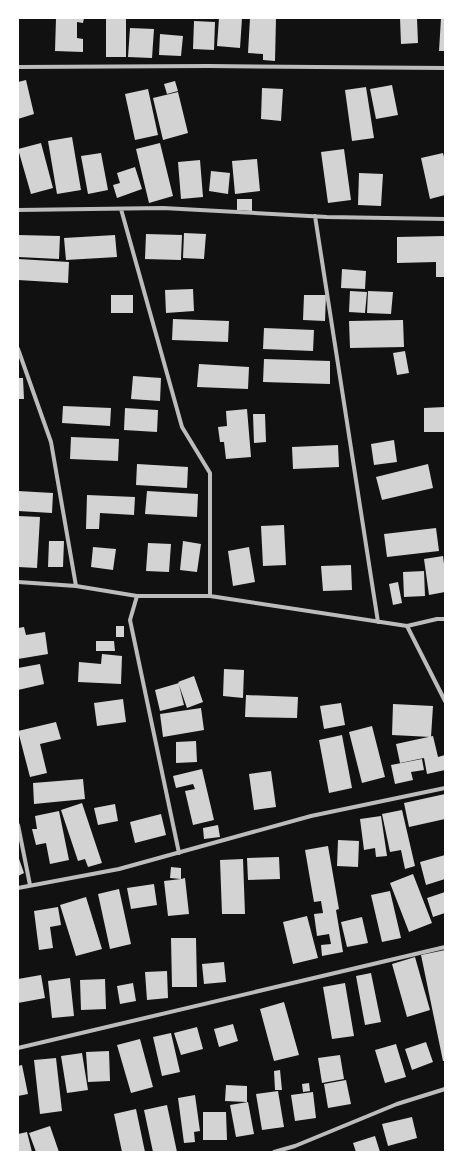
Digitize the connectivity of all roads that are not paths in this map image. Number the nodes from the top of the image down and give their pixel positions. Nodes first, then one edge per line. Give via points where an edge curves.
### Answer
1 (18, 67) edge
2 (445, 68) edge
3 (121, 209) junction
4 (18, 210) edge
5 (315, 216) junction
6 (445, 219) edge
7 (18, 349) edge
8 (18, 582) edge
9 (76, 586) junction
10 (137, 596) junction
11 (210, 596) junction
12 (445, 619) edge
13 (378, 622) junction
14 (408, 626) junction
15 (445, 701) edge
16 (445, 788) edge
17 (18, 825) edge
18 (178, 853) junction
19 (30, 885) junction
20 (18, 888) edge
21 (445, 947) edge
22 (18, 1048) edge
23 (445, 1089) edge
24 (274, 1152) edge

1 - 2 street
3 - 4 street
3 - 5 street via 163,208
3 - 11 street via 182,427 210,473
5 - 6 street
5 - 13 street
7 - 9 street via 50,442
8 - 9 street
9 - 10 street
10 - 11 street
10 - 18 street via 130,620
11 - 13 street
12 - 14 street
13 - 14 street
14 - 15 street
16 - 18 street via 311,816
17 - 19 street
18 - 19 street via 119,869
19 - 20 street
21 - 22 street
23 - 24 street via 397,1104 295,1146

